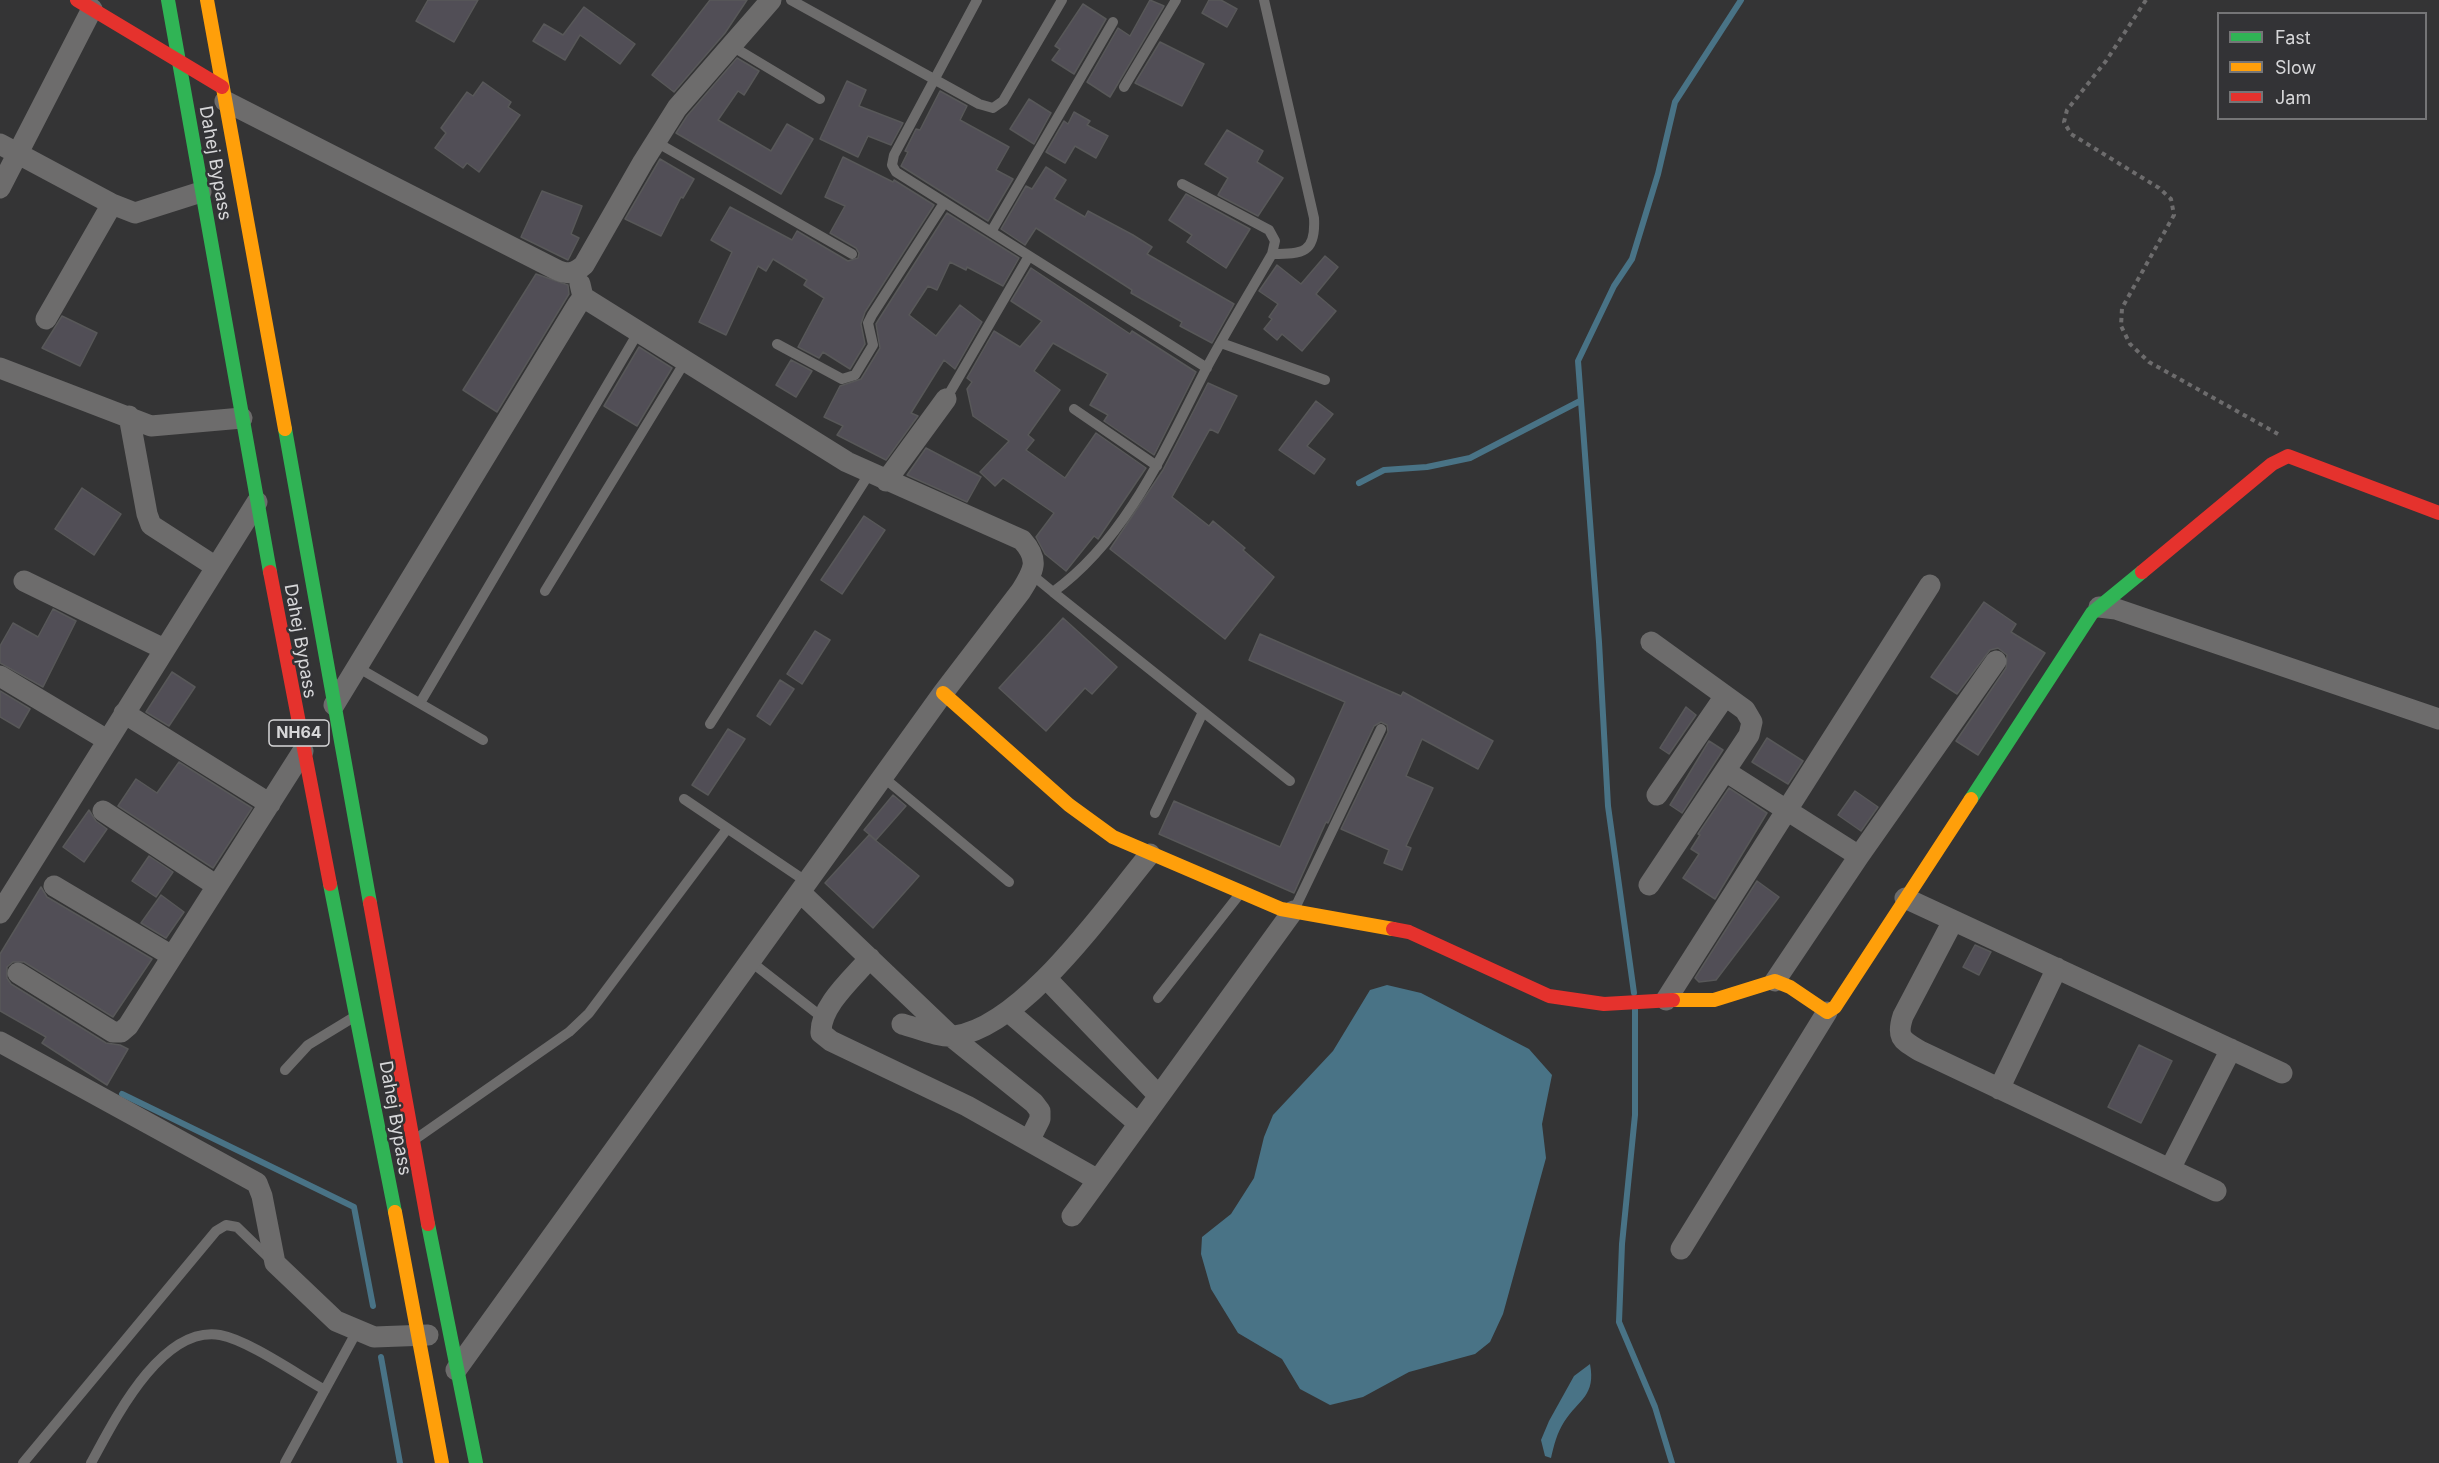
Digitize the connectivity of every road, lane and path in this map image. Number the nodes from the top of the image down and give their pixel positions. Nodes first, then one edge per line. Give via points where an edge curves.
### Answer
1 (168, 0) edge
2 (207, 0) edge
3 (771, 0) edge
4 (791, 0) edge
5 (977, 0) edge
6 (1062, 0) edge
7 (1176, 0) edge
8 (1264, 0) edge
9 (2146, 0) edge
10 (84, 5) edge
11 (1113, 22) dead end
12 (730, 45) junction
13 (178, 61) junction
14 (934, 80) junction
15 (1124, 87) dead end
16 (223, 94) junction
17 (820, 99) dead end
18 (656, 142) junction
19 (8, 149) edge
20 (1182, 184) dead end
21 (0, 188) edge
22 (201, 192) junction
23 (944, 203) junction
24 (112, 204) junction
25 (992, 232) junction
26 (852, 254) dead end
27 (1272, 254) junction
28 (1029, 256) junction
29 (576, 272) junction
30 (583, 297) junction
31 (46, 318) dead end
32 (639, 331) junction
33 (1221, 343) junction
34 (777, 344) dead end
35 (686, 360) junction
36 (0, 368) edge
37 (1207, 368) junction
38 (1325, 380) dead end
39 (946, 399) joint
40 (1074, 409) dead end
41 (129, 416) junction
42 (242, 418) junction
43 (2293, 457) junction
44 (1157, 466) junction
45 (878, 478) junction
46 (257, 502) junction
47 (2439, 513) edge
48 (216, 567) junction
49 (1031, 574) junction
50 (24, 581) dead end
51 (1930, 585) dead end
52 (545, 591) dead end
53 (1053, 592) junction
54 (2099, 607) junction
55 (1651, 642) dead end
56 (164, 649) junction
57 (1996, 661) dead end
58 (357, 666) junction
59 (0, 676) edge
60 (943, 693) junction
61 (1725, 696) junction
62 (420, 703) junction
63 (334, 705) junction
64 (124, 712) junction
65 (1203, 712) junction
66 (2439, 719) edge
67 (710, 724) dead end
68 (1380, 729) dead end
69 (107, 740) junction
70 (483, 740) dead end
71 (303, 752) junction
72 (1725, 771) junction
73 (883, 777) junction
74 (1290, 781) dead end
75 (1657, 795) dead end
76 (684, 799) dead end
77 (270, 804) junction
78 (1788, 809) junction
79 (103, 811) dead end
80 (1155, 813) dead end
81 (727, 829) junction
82 (1150, 854) junction
83 (1859, 856) junction
84 (1009, 882) dead end
85 (1649, 885) dead end
86 (54, 886) dead end
87 (217, 886) junction
88 (804, 887) junction
89 (1242, 893) junction
90 (1905, 898) junction
91 (1, 908) edge
92 (1293, 911) junction
93 (1953, 921) junction
94 (172, 956) junction
95 (870, 958) junction
96 (750, 962) junction
97 (2057, 968) junction
98 (18, 973) dead end
99 (1046, 978) junction
100 (1775, 981) junction
101 (1158, 998) dead end
102 (1662, 1000) junction
103 (1009, 1012) junction
104 (1827, 1012) junction
105 (357, 1016) junction
106 (824, 1018) junction
107 (902, 1024) dead end
108 (952, 1037) junction
109 (0, 1042) edge
110 (2231, 1049) junction
111 (285, 1070) dead end
112 (2282, 1072) dead end
113 (1999, 1089) junction
114 (1160, 1096) junction
115 (1139, 1124) junction
116 (413, 1140) junction
117 (1029, 1141) junction
118 (2170, 1169) junction
119 (1098, 1180) junction
120 (2216, 1191) dead end
121 (1072, 1216) dead end
122 (1681, 1249) dead end
123 (275, 1263) junction
124 (357, 1331) junction
125 (448, 1332) junction
126 (417, 1336) junction
127 (456, 1370) junction
128 (325, 1390) junction
129 (22, 1463) edge
130 (91, 1463) edge
131 (285, 1463) edge
132 (442, 1463) edge
133 (476, 1463) edge

1 - 13 main road, Dahej Bypass / NH64
2 - 16 main road, Dahej Bypass / NH64
3 - 12 street
4 - 14 lane
5 - 14 lane
6 - 14 lane via 1003,101 993,108
7 - 15 lane
8 - 27 lane via 1315,236 1308,249 1297,254
9 - 43 path via 2106,61 2067,110 2064,122 2071,134 2171,199 2174,215 2122,308 2121,326 2130,344 2149,362 2283,437 2292,448
10 - 13 main road
10 - 19 street
11 - 25 lane
12 - 17 lane
12 - 18 street via 677,108
13 - 16 main road
13 - 22 main road, Dahej Bypass / NH64
14 - 23 lane via 892,165 896,172
16 - 29 street via 555,269 565,274
16 - 63 main road, Dahej Bypass / NH64
18 - 26 lane
18 - 29 street via 584,265
19 - 21 street
19 - 24 street
20 - 27 lane via 1269,230 1275,241
22 - 24 street via 135,213
22 - 42 main road, Dahej Bypass / NH64
23 - 25 lane
23 - 34 lane via 872,315 868,323 873,345 855,375 842,379
24 - 31 street
25 - 28 lane
27 - 33 lane
28 - 37 lane
28 - 39 lane
29 - 30 street
30 - 32 street
30 - 58 street
32 - 35 street
32 - 62 lane
33 - 37 lane
33 - 38 lane
35 - 45 street via 831,453
35 - 52 lane
36 - 41 street
37 - 44 lane
39 - 45 street
40 - 44 lane
41 - 42 street via 151,426
41 - 48 street via 151,525
42 - 46 main road, Dahej Bypass / NH64
43 - 47 main road
43 - 54 main road via 2271,464
44 - 53 lane via 1109,535
45 - 49 street via 1022,540 1031,550
45 - 67 lane
46 - 48 street
46 - 71 main road, Dahej Bypass / NH64
48 - 56 street
49 - 53 lane
49 - 60 street
50 - 56 street
51 - 78 street
53 - 65 lane
54 - 66 street via 2116,609
54 - 90 main road via 2081,626
55 - 61 street
56 - 64 street
57 - 83 street
58 - 62 lane
58 - 63 street
59 - 69 street
60 - 73 street
60 - 82 main road via 1069,805 1113,837
61 - 72 street via 1745,710 1752,722 1749,735
61 - 75 street
62 - 70 lane
63 - 116 main road, Dahej Bypass / NH64
64 - 69 street
64 - 77 street
65 - 74 lane
65 - 80 lane
68 - 92 lane
69 - 91 street
71 - 77 street
71 - 105 main road, Dahej Bypass / NH64
72 - 78 street
72 - 85 street
73 - 84 lane
73 - 88 street
76 - 81 lane
77 - 87 street
78 - 83 street
78 - 102 street
79 - 87 street
81 - 88 lane
81 - 116 lane via 590,1013 569,1032
82 - 89 main road
82 - 99 street
83 - 100 street
86 - 94 street
87 - 94 street
88 - 95 street
88 - 96 street
89 - 92 main road
89 - 101 lane
90 - 93 street
90 - 104 main road via 1835,1007
92 - 102 main road via 1409,932 1549,996 1604,1004
92 - 114 street
93 - 97 street
93 - 113 street via 1898,1030 1914,1047
94 - 98 street via 121,1032 112,1032
95 - 106 street
95 - 108 street
96 - 106 lane
96 - 127 street
97 - 110 street
97 - 113 street
99 - 103 street
99 - 114 street
100 - 102 main road via 1714,1000
100 - 104 main road
103 - 108 street via 975,1032
103 - 115 street
104 - 122 street
105 - 111 lane via 308,1045
105 - 126 main road, Dahej Bypass / NH64
106 - 117 street via 822,1033 831,1041 967,1106
107 - 108 street
108 - 117 street via 1040,1111
109 - 123 street via 256,1183
110 - 112 street
110 - 118 street
113 - 118 street
114 - 115 street
115 - 119 street
116 - 125 main road, Dahej Bypass / NH64
117 - 119 street
118 - 120 street
119 - 121 street
123 - 124 street via 336,1321
123 - 129 lane via 237,1227 226,1225 216,1231
124 - 126 street via 374,1337
124 - 128 lane
125 - 126 street
125 - 127 main road, Dahej Bypass / NH64
126 - 132 main road, Dahej Bypass / NH64
127 - 133 main road, Dahej Bypass / NH64
128 - 130 lane via 240,1342 219,1335 195,1337 171,1348 125,1402
128 - 131 lane

